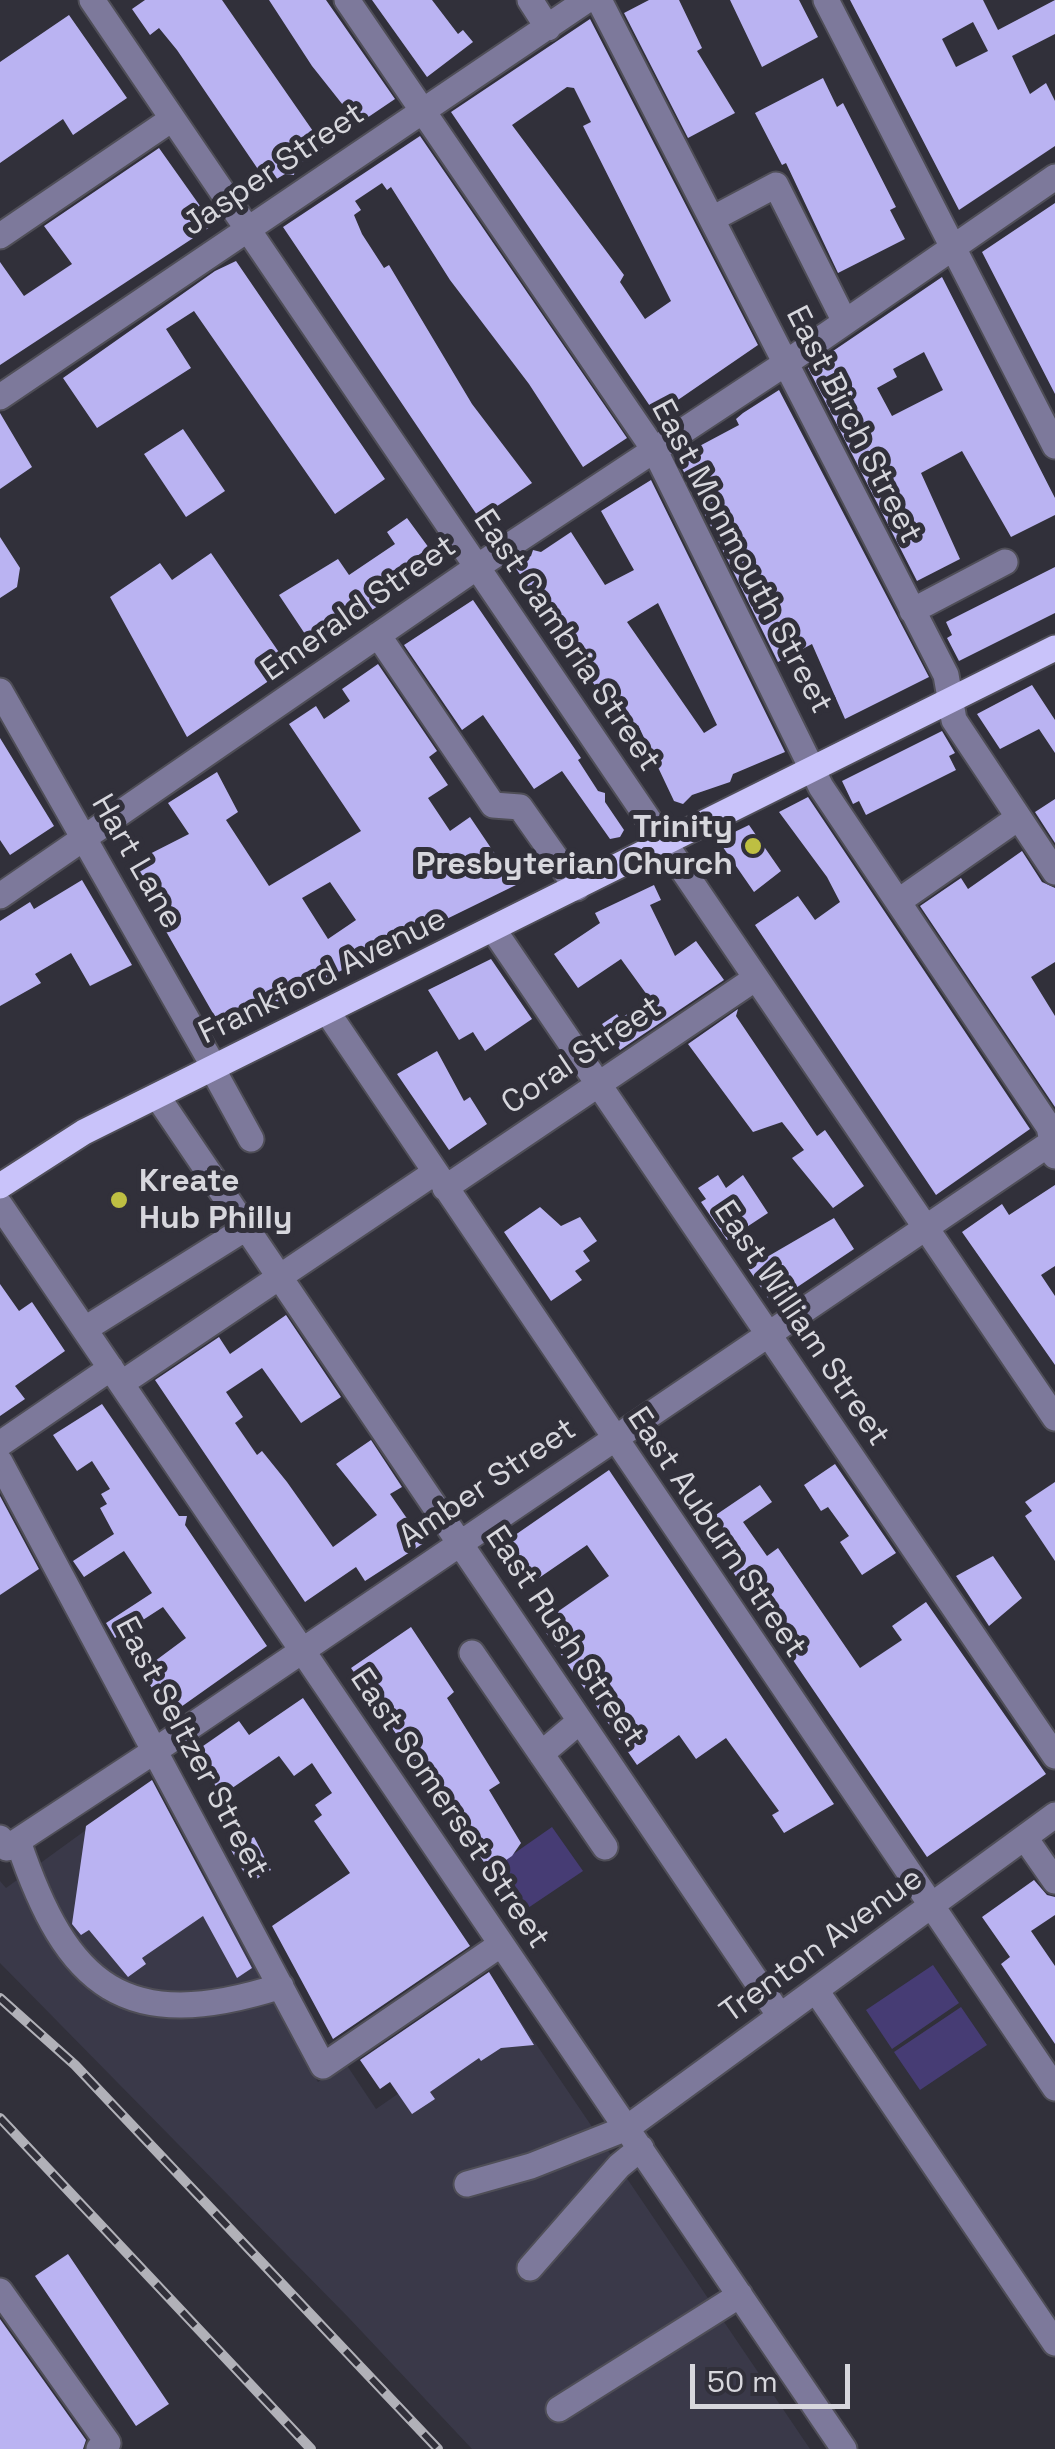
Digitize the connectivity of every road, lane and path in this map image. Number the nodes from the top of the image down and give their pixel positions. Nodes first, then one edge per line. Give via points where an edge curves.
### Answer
1 (92, 0) edge
2 (347, 0) edge
3 (530, 0) edge
4 (587, 0) edge
5 (599, 0) edge
6 (826, 0) edge
7 (548, 28) junction
8 (424, 110) junction
9 (172, 118) junction
10 (1055, 177) edge
11 (712, 219) junction
12 (246, 227) junction
13 (0, 236) edge
14 (955, 244) junction
15 (845, 322) junction
16 (786, 363) junction
17 (0, 397) edge
18 (1055, 446) edge
19 (654, 450) junction
20 (1005, 562) dead end
21 (476, 566) junction
22 (912, 611) junction
23 (378, 636) junction
24 (1055, 648) edge
25 (0, 691) edge
26 (950, 701) junction
27 (814, 771) junction
28 (1018, 818) junction
29 (86, 838) junction
30 (666, 845) junction
31 (1055, 872) edge
32 (577, 888) junction
33 (0, 896) edge
34 (899, 901) junction
35 (493, 929) junction
36 (756, 978) junction
37 (328, 1013) junction
38 (213, 1068) junction
39 (599, 1083) junction
40 (157, 1096) junction
41 (250, 1140) dead end
42 (1054, 1146) edge
43 (439, 1180) junction
44 (0, 1186) edge
45 (0, 1206) edge
46 (925, 1227) junction
47 (246, 1228) junction
48 (279, 1276) junction
49 (85, 1328) junction
50 (768, 1334) junction
51 (116, 1376) junction
52 (1055, 1418) edge
53 (613, 1438) junction
54 (0, 1444) edge
55 (0, 1462) edge
56 (462, 1543) junction
57 (302, 1650) junction
58 (472, 1653) dead end
59 (580, 1721) junction
60 (156, 1750) junction
61 (541, 1754) junction
62 (1055, 1756) edge
63 (1055, 1815) edge
64 (1025, 1838) junction
65 (8, 1843) edge
66 (605, 1848) dead end
67 (1055, 1882) edge
68 (930, 1908) junction
69 (500, 1945) junction
70 (281, 1986) junction
71 (816, 1992) junction
72 (780, 2016) junction
73 (1055, 2088) edge
74 (634, 2138) junction
75 (467, 2184) dead end
76 (530, 2268) dead end
77 (0, 2290) edge
78 (740, 2295) junction
79 (1055, 2343) edge
80 (559, 2409) dead end
81 (99, 2449) edge
82 (844, 2449) edge

1 - 9 street, East Cambria Street
2 - 8 street, East Monmouth Street
3 - 7 street
4 - 7 street, Jasper Street
5 - 11 street, East Birch Street
6 - 14 street
7 - 8 street, Jasper Street
8 - 12 street, Jasper Street
8 - 19 street, East Monmouth Street
9 - 12 street, East Cambria Street
9 - 13 street
10 - 14 street, Emerald Street
11 - 15 street via 776,184
11 - 16 street, East Birch Street
12 - 17 street, Jasper Street
12 - 21 street, East Cambria Street
14 - 15 street, Emerald Street
14 - 18 street
15 - 16 street, Emerald Street
16 - 19 street, Emerald Street
16 - 22 street, East Birch Street
19 - 21 street, Emerald Street
19 - 27 street, East Monmouth Street
20 - 22 street
21 - 23 street, Emerald Street
21 - 30 street, East Cambria Street
22 - 26 street, East Birch Street via 946,674
23 - 29 street, Emerald Street
23 - 32 street via 493,805 520,807
24 - 26 main road, Frankford Avenue
25 - 29 street, Hart Lane
26 - 27 main road, Frankford Avenue
26 - 28 street, East Birch Street via 954,720
27 - 30 main road, Frankford Avenue
27 - 34 street, East Monmouth Street
28 - 31 street, East Birch Street
28 - 34 street
29 - 33 street, Emerald Street
29 - 38 street, Hart Lane
30 - 32 main road, Frankford Avenue
30 - 36 street, East Cambria Street
32 - 35 main road, Frankford Avenue
34 - 42 street, East Monmouth Street via 1049,1127
35 - 37 main road, Frankford Avenue
35 - 39 street, East William Street
36 - 39 street, Coral Street
36 - 46 street, East Cambria Street
37 - 38 main road, Frankford Avenue
37 - 43 street, East Auburn Street
38 - 40 main road, Frankford Avenue
38 - 41 street, Hart Lane
39 - 43 street, Coral Street
39 - 50 street, East William Street
40 - 44 main road, Frankford Avenue via 67,1141
40 - 47 street, East Rush Street
42 - 46 street, Amber Street
43 - 48 street, Coral Street
43 - 53 street, East Auburn Street
45 - 49 street, East Somerset Street
46 - 50 street, Amber Street
46 - 52 street, East Cambria Street
47 - 48 street, East Rush Street
47 - 49 street
48 - 51 street, Coral Street
48 - 56 street, East Rush Street
49 - 51 street, East Somerset Street
50 - 53 street, Amber Street
50 - 62 street, East William Street
51 - 54 street, Coral Street
51 - 57 street, East Somerset Street
53 - 56 street, Amber Street
53 - 68 street, East Auburn Street
55 - 60 street, East Seltzer Street
56 - 57 street, Amber Street
56 - 59 street, East Rush Street
57 - 60 street, Amber Street
57 - 69 street, East Somerset Street
58 - 61 street
59 - 61 street
59 - 72 street, East Rush Street
60 - 65 street, Amber Street
60 - 70 street, East Seltzer Street
61 - 66 street
63 - 64 street, Trenton Avenue
64 - 67 street
64 - 68 street, Trenton Avenue
65 - 70 street via 68,1953 95,1980 125,1995 202,2004
68 - 71 street, Trenton Avenue
68 - 73 street, East Auburn Street
69 - 70 street, East Seltzer Street via 323,2066
69 - 74 street, East Somerset Street
71 - 72 street, Trenton Avenue
71 - 79 street
72 - 74 street, Trenton Avenue
74 - 75 street
74 - 76 street via 619,2166
74 - 78 street, East Somerset Street
77 - 81 street via 108,2443
78 - 80 street
78 - 82 street, East Somerset Street

